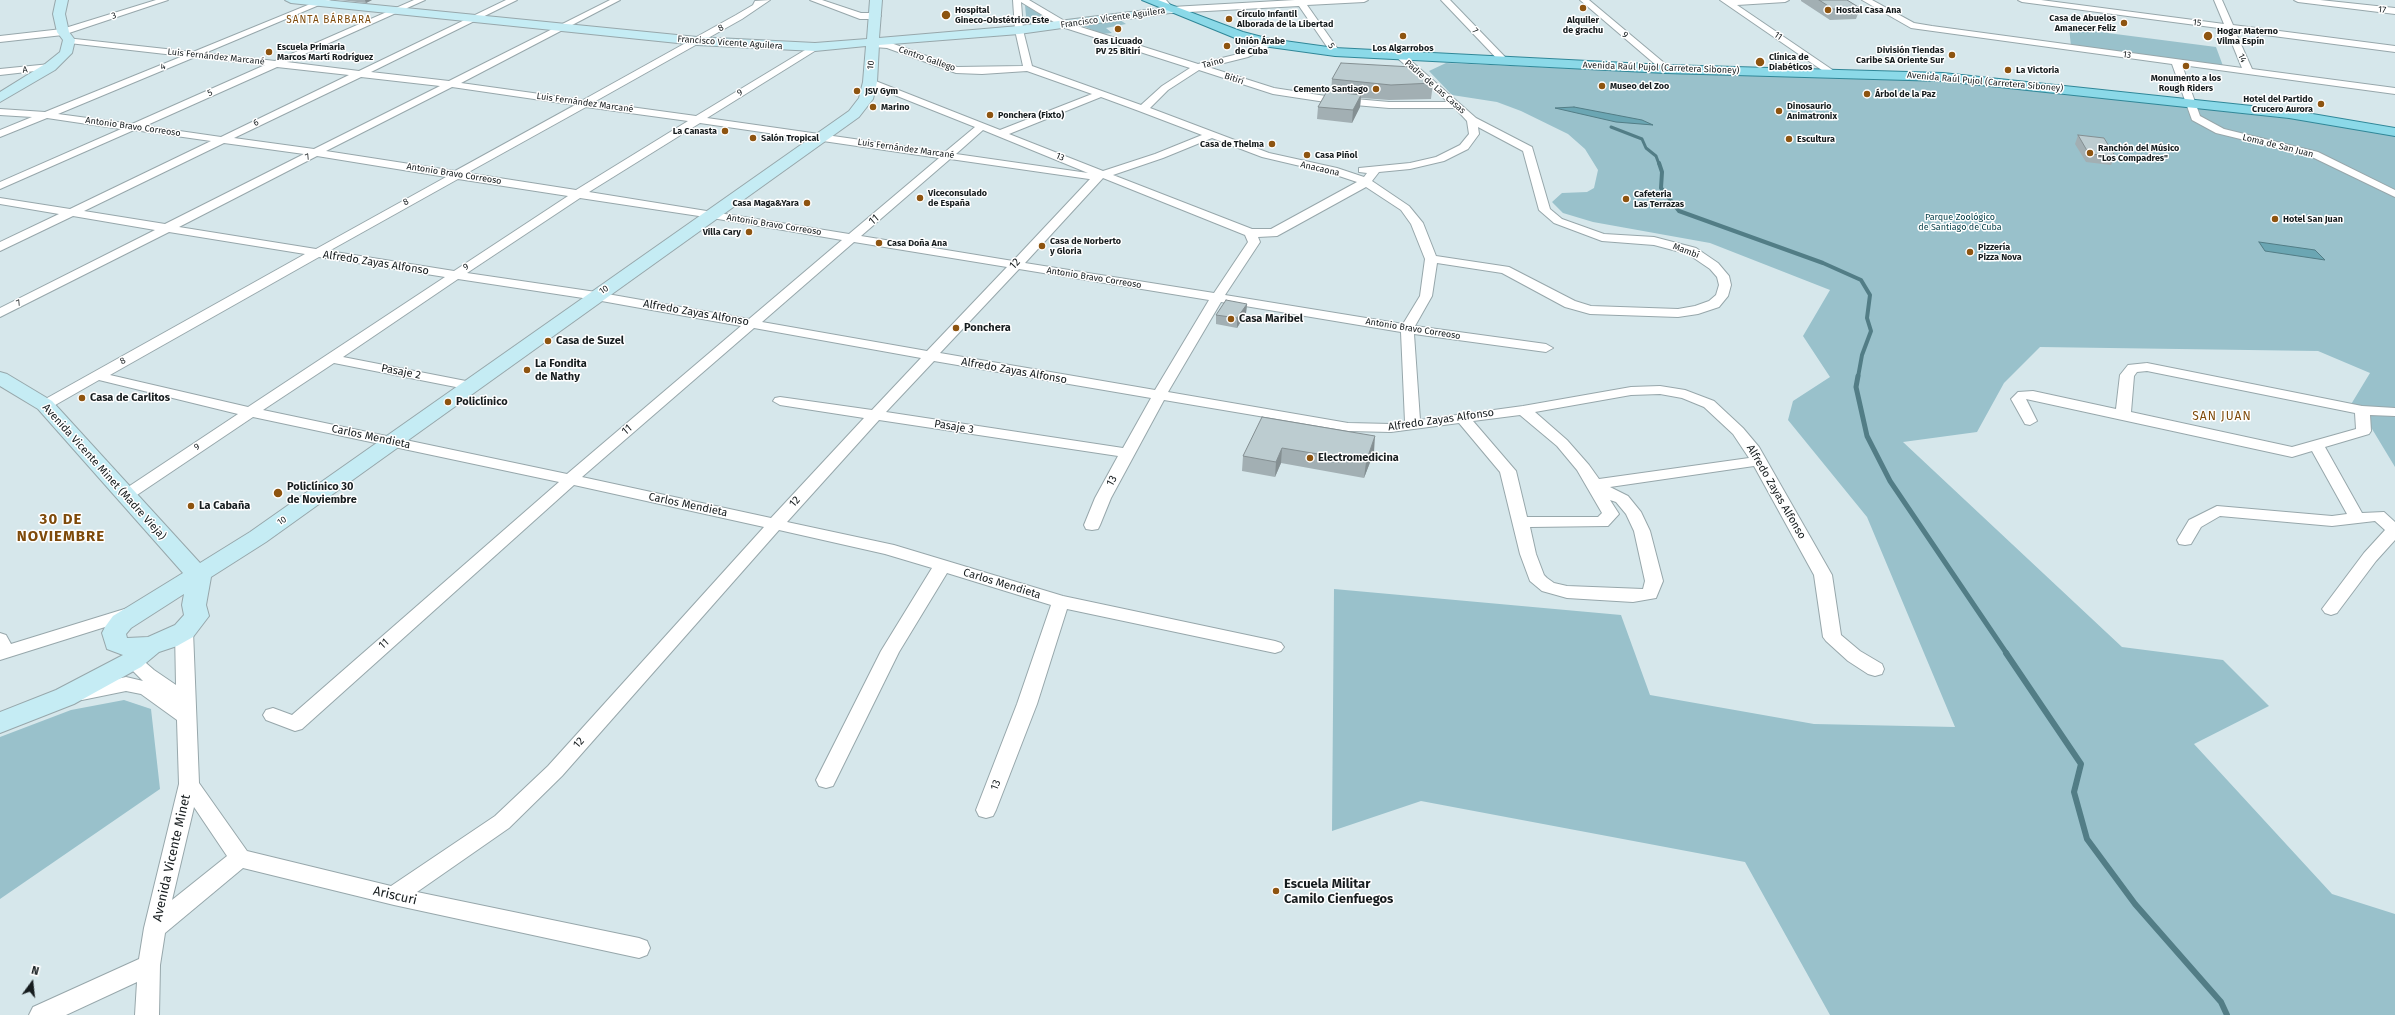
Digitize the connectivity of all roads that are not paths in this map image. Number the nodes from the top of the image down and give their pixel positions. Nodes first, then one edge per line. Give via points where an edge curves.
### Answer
1 (62, 0) edge
2 (164, 0) edge
3 (291, 0) edge
4 (421, 0) edge
5 (513, 0) edge
6 (616, 0) edge
7 (814, 0) edge
8 (876, 0) edge
9 (1016, 0) edge
10 (1024, 0) edge
11 (1148, 0) edge
12 (1161, 0) edge
13 (1364, 0) edge
14 (1446, 0) edge
15 (1584, 0) edge
16 (1785, 0) edge
17 (1866, 0) edge
18 (2022, 0) edge
19 (2218, 0) edge
20 (2298, 0) edge
21 (2386, 0) edge
22 (323, 1) edge
23 (758, 1) edge
24 (1300, 2) edge
25 (1727, 2) edge
26 (2374, 9) junction
27 (398, 10) junction
28 (1170, 10) junction
29 (2395, 11) edge
30 (877, 16) junction
31 (474, 19) junction
32 (1065, 25) junction
33 (2228, 27) junction
34 (564, 28) junction
35 (1019, 30) junction
36 (66, 36) junction
37 (0, 39) edge
38 (697, 41) junction
39 (1270, 43) junction
40 (874, 44) junction
41 (814, 48) junction
42 (2395, 49) edge
43 (1335, 52) junction
44 (193, 55) junction
45 (1400, 56) junction
46 (1505, 62) junction
47 (2176, 62) junction
48 (277, 64) junction
49 (50, 67) junction
50 (1198, 67) junction
51 (1028, 68) junction
52 (1666, 69) junction
53 (2248, 71) junction
54 (0, 72) edge
55 (360, 73) junction
56 (1832, 73) junction
57 (870, 82) junction
58 (450, 84) junction
59 (2395, 91) edge
60 (1101, 94) junction
61 (0, 98) edge
62 (584, 103) junction
63 (2192, 103) junction
64 (1456, 105) junction
65 (1143, 109) junction
66 (0, 112) edge
67 (46, 115) junction
68 (698, 119) junction
69 (1472, 120) junction
70 (982, 126) junction
71 (133, 127) junction
72 (2395, 132) edge
73 (1002, 133) junction
74 (0, 134) edge
75 (1211, 135) junction
76 (822, 137) junction
77 (1512, 139) junction
78 (222, 140) junction
79 (1471, 141) junction
80 (316, 153) junction
81 (949, 155) junction
82 (1333, 170) junction
83 (1374, 170) junction
84 (456, 174) junction
85 (1100, 175) junction
86 (1366, 182) junction
87 (0, 186) edge
88 (578, 194) junction
89 (2395, 194) edge
90 (0, 201) edge
91 (72, 212) junction
92 (712, 215) junction
93 (166, 228) junction
94 (1250, 233) junction
95 (852, 238) junction
96 (0, 247) edge
97 (315, 253) junction
98 (1431, 259) junction
99 (1014, 265) junction
100 (454, 275) junction
101 (596, 296) junction
102 (1217, 298) junction
103 (0, 313) edge
104 (752, 323) junction
105 (1407, 329) junction
106 (1546, 348) dead end
107 (931, 356) junction
108 (330, 358) junction
109 (98, 376) junction
110 (0, 378) edge
111 (471, 386) junction
112 (1159, 396) junction
113 (780, 401) dead end
114 (45, 405) junction
115 (1523, 410) junction
116 (2362, 410) junction
117 (249, 412) junction
118 (2395, 412) edge
119 (874, 415) junction
120 (2123, 415) junction
121 (1462, 417) junction
122 (2030, 421) dead end
123 (1413, 425) junction
124 (394, 441) junction
125 (2317, 446) junction
126 (1128, 453) junction
127 (1759, 461) junction
128 (570, 480) junction
129 (1593, 485) junction
130 (125, 496) junction
131 (2358, 519) junction
132 (1521, 522) junction
133 (775, 524) junction
134 (1092, 525) dead end
135 (258, 537) junction
136 (2185, 540) dead end
137 (943, 565) junction
138 (200, 576) junction
139 (1061, 602) junction
140 (194, 605) junction
141 (2331, 609) dead end
142 (138, 611) junction
143 (184, 631) junction
144 (1275, 647) dead end
145 (2, 649) edge
146 (133, 650) junction
147 (1875, 669) dead end
148 (65, 697) junction
149 (185, 708) junction
150 (273, 715) dead end
151 (0, 723) edge
152 (826, 780) dead end
153 (189, 784) junction
154 (986, 810) dead end
155 (240, 858) junction
156 (394, 896) junction
157 (155, 928) junction
158 (639, 948) dead end
159 (149, 965) junction
160 (41, 1015) edge
161 (147, 1015) edge

1 - 36 main road via 59,14
2 - 36 street, 3
3 - 22 main road, Francisco Vicente Aguilera
4 - 27 street, 5
5 - 31 street, 6
6 - 34 street, 7
7 - 30 street via 860,16
8 - 30 main road, 10
9 - 35 street
10 - 32 street, Bitirí
11 - 28 main road, Avenida Raúl Pujol (Carretera Siboney)
12 - 28 street
13 - 24 street
14 - 46 street, 7
15 - 52 street, 9
16 - 25 street
17 - 47 street, 13 via 1911,25
18 - 33 street, 15
19 - 33 street, 14
20 - 26 street, 17
21 - 26 street
22 - 27 main road, Francisco Vicente Aguilera
22 - 44 street, 4
23 - 38 street, 8 via 756,7
24 - 28 street
24 - 43 street, 5
25 - 56 street, 11
26 - 29 street, 17
27 - 31 main road, Francisco Vicente Aguilera
27 - 48 street, 5
28 - 32 main road, Francisco Vicente Aguilera
28 - 39 main road, Avenida Raúl Pujol (Carretera Siboney) via 1215,27
30 - 40 main road, 10
31 - 34 main road, Francisco Vicente Aguilera
31 - 55 street, 6
32 - 35 main road, Francisco Vicente Aguilera
32 - 50 street, Bitirí
33 - 42 street, 15
33 - 53 street, 14
34 - 38 main road, Francisco Vicente Aguilera
34 - 58 street, 7
35 - 40 main road, Francisco Vicente Aguilera
35 - 51 street
36 - 37 street
36 - 44 street, Luis Fernández Marcané
36 - 49 main road via 66,53
38 - 41 main road, Francisco Vicente Aguilera
38 - 62 street, 8
39 - 43 main road, Avenida Raúl Pujol (Carretera Siboney)
39 - 50 street, Taíno via 1245,55
40 - 41 main road, Francisco Vicente Aguilera
40 - 51 street, Centro Gallego via 888,45 956,70
40 - 57 main road, 10
41 - 68 street, 9
43 - 45 main road, Avenida Raúl Pujol (Carretera Siboney)
44 - 48 street, Luis Fernández Marcané
44 - 67 street, 4
45 - 46 main road, Avenida Raúl Pujol (Carretera Siboney)
45 - 64 street, Padre de Las Casas
46 - 52 main road, Avenida Raúl Pujol (Carretera Siboney)
47 - 53 street, 13
47 - 63 street
48 - 55 street, Luis Fernández Marcané
48 - 71 street, 5
49 - 54 street, A
49 - 61 main road
50 - 64 street, Bitirí via 1273,91 1332,100 1389,105
50 - 65 street, Taíno via 1165,88
51 - 60 street, Anacaona
52 - 56 main road, Avenida Raúl Pujol (Carretera Siboney)
53 - 59 street, 13
55 - 58 street, Luis Fernández Marcané
55 - 78 street, 6
56 - 63 main road, Avenida Raúl Pujol (Carretera Siboney) via 1950,77
57 - 70 street, 13
57 - 76 main road, 10 via 861,107
58 - 62 street, Luis Fernández Marcané
58 - 80 street, 7
60 - 65 street, Anacaona
60 - 73 street
62 - 68 street, Luis Fernández Marcané
62 - 84 street, 8
63 - 72 main road, Avenida Raúl Pujol (Carretera Siboney) via 2297,115
63 - 89 street, Loma de San Juan via 2196,118 2220,131 2314,154
64 - 69 street, Padre de Las Casas
65 - 75 street, Anacaona
66 - 67 street, Antonio Bravo Correoso
67 - 71 street, Antonio Bravo Correoso
67 - 74 street, 4
68 - 76 street, Luis Fernández Marcané
68 - 88 street, 9
69 - 77 street, Mambí
69 - 79 street, Padre de Las Casas via 1474,134
70 - 73 street, 13
70 - 81 street, 11
71 - 78 street, Antonio Bravo Correoso
71 - 87 street, 5
73 - 85 street, 13
75 - 82 street, Anacaona via 1273,157
75 - 85 street, 12 via 1159,156
76 - 81 street, Luis Fernández Marcané
76 - 92 main road, 10
77 - 79 street via 1480,137
77 - 98 street, Mambí via 1528,149 1545,210 1558,221 1602,237 1654,242 1692,251 1714,266 1723,276 1725,286 1722,296 1714,304 1678,313 1590,310 1570,304 1505,270
78 - 80 street, Antonio Bravo Correoso
78 - 91 street, 6
79 - 83 street via 1454,154 1410,166
80 - 84 street, Antonio Bravo Correoso
80 - 93 street, 7
81 - 85 street, Luis Fernández Marcané via 1089,176
81 - 95 street, 11
82 - 83 street
82 - 86 street, Anacaona
83 - 86 street
84 - 88 street, Antonio Bravo Correoso
84 - 97 street, 8
85 - 94 street, 13
85 - 99 street, 12
86 - 94 street, 13 via 1272,233
86 - 98 street, Anacaona via 1405,208 1417,223
88 - 92 street, Antonio Bravo Correoso
88 - 100 street, 9
90 - 91 street, Alfredo Zayas Alfonso
91 - 93 street, Alfredo Zayas Alfonso
91 - 96 street, 6
92 - 95 street, Antonio Bravo Correoso
92 - 101 main road, 10
93 - 97 street, Alfredo Zayas Alfonso
93 - 103 street, 7
94 - 102 street, 13 via 1254,242
95 - 99 street, Antonio Bravo Correoso
95 - 104 street, 11
97 - 100 street, Alfredo Zayas Alfonso
97 - 109 street, 8
98 - 105 street, Anacaona via 1426,296
99 - 102 street, Antonio Bravo Correoso
99 - 107 street, 12
100 - 101 street, Alfredo Zayas Alfonso
100 - 108 street, 9
101 - 104 street, Alfredo Zayas Alfonso
101 - 111 main road, 10
102 - 105 street, Antonio Bravo Correoso
102 - 112 street, 13
104 - 107 street, Alfredo Zayas Alfonso
104 - 128 street, 11
105 - 106 street, Antonio Bravo Correoso
105 - 123 street
107 - 112 street, Alfredo Zayas Alfonso
107 - 119 street, 12
108 - 111 street, Pasaje 2
108 - 117 street, 9
109 - 114 street, 8
109 - 117 street, Carlos Mendieta
110 - 114 main road, Avenida Vicente Minet (Madre Vieja)
111 - 124 main road, 10
112 - 123 street, Alfredo Zayas Alfonso via 1348,428
112 - 126 street, 13
113 - 119 street, Pasaje 3
114 - 130 main road, Avenida Vicente Minet (Madre Vieja)
115 - 121 street, Alfredo Zayas Alfonso
115 - 127 street, Alfredo Zayas Alfonso via 1631,391 1660,390 1685,394 1708,404 1725,418 1751,447
115 - 129 street via 1562,443 1584,468
116 - 118 street
116 - 120 street via 2147,367 2134,368 2127,375
116 - 125 street via 2364,431
117 - 124 street, Carlos Mendieta
117 - 130 street, 9
119 - 126 street, Pasaje 3
119 - 133 street, 12
120 - 122 street via 2023,395 2018,399
120 - 125 street via 2292,452
121 - 123 street, Alfredo Zayas Alfonso
121 - 132 street via 1508,470
124 - 128 street, Carlos Mendieta
124 - 135 main road, 10
125 - 131 street
126 - 134 street, 13 via 1103,498
127 - 129 street
127 - 147 street, Alfredo Zayas Alfonso via 1823,575 1832,637 1854,656
128 - 133 street, Carlos Mendieta
128 - 150 street, 11 via 295,724
129 - 132 street via 1611,514 1602,522
129 - 132 street via 1622,499 1633,512 1642,531 1650,561 1654,581 1650,594 1633,596 1580,593 1548,587 1536,577
130 - 138 main road, Avenida Vicente Minet (Madre Vieja)
131 - 136 street via 2332,521 2217,511 2195,524
131 - 141 street via 2378,516 2395,530 2370,557
133 - 137 street, Carlos Mendieta via 888,549
133 - 156 street, 12 via 555,771 502,822
135 - 138 main road, 10
135 - 140 main road, 10
137 - 139 street, Carlos Mendieta
137 - 152 street via 890,651
138 - 140 main road
138 - 142 main road, 10
139 - 144 street, Carlos Mendieta
139 - 154 street, 13 via 1027,704
140 - 142 main road, 10 via 181,600 160,602
140 - 143 main road via 197,616
142 - 145 street, 10
142 - 146 main road, 10 via 122,622 114,633
143 - 146 main road via 168,640
143 - 149 street, Avenida Vicente Minet
146 - 148 main road via 93,683
146 - 149 street via 147,675
148 - 149 street via 126,684 147,689
148 - 151 main road
149 - 153 street, Avenida Vicente Minet
153 - 155 street
153 - 157 street, Avenida Vicente Minet
155 - 156 street, Ariscuri
155 - 157 street
156 - 158 street, Ariscuri
157 - 159 street, Avenida Vicente Minet
159 - 160 street
159 - 161 street, Avenida Vicente Minet

